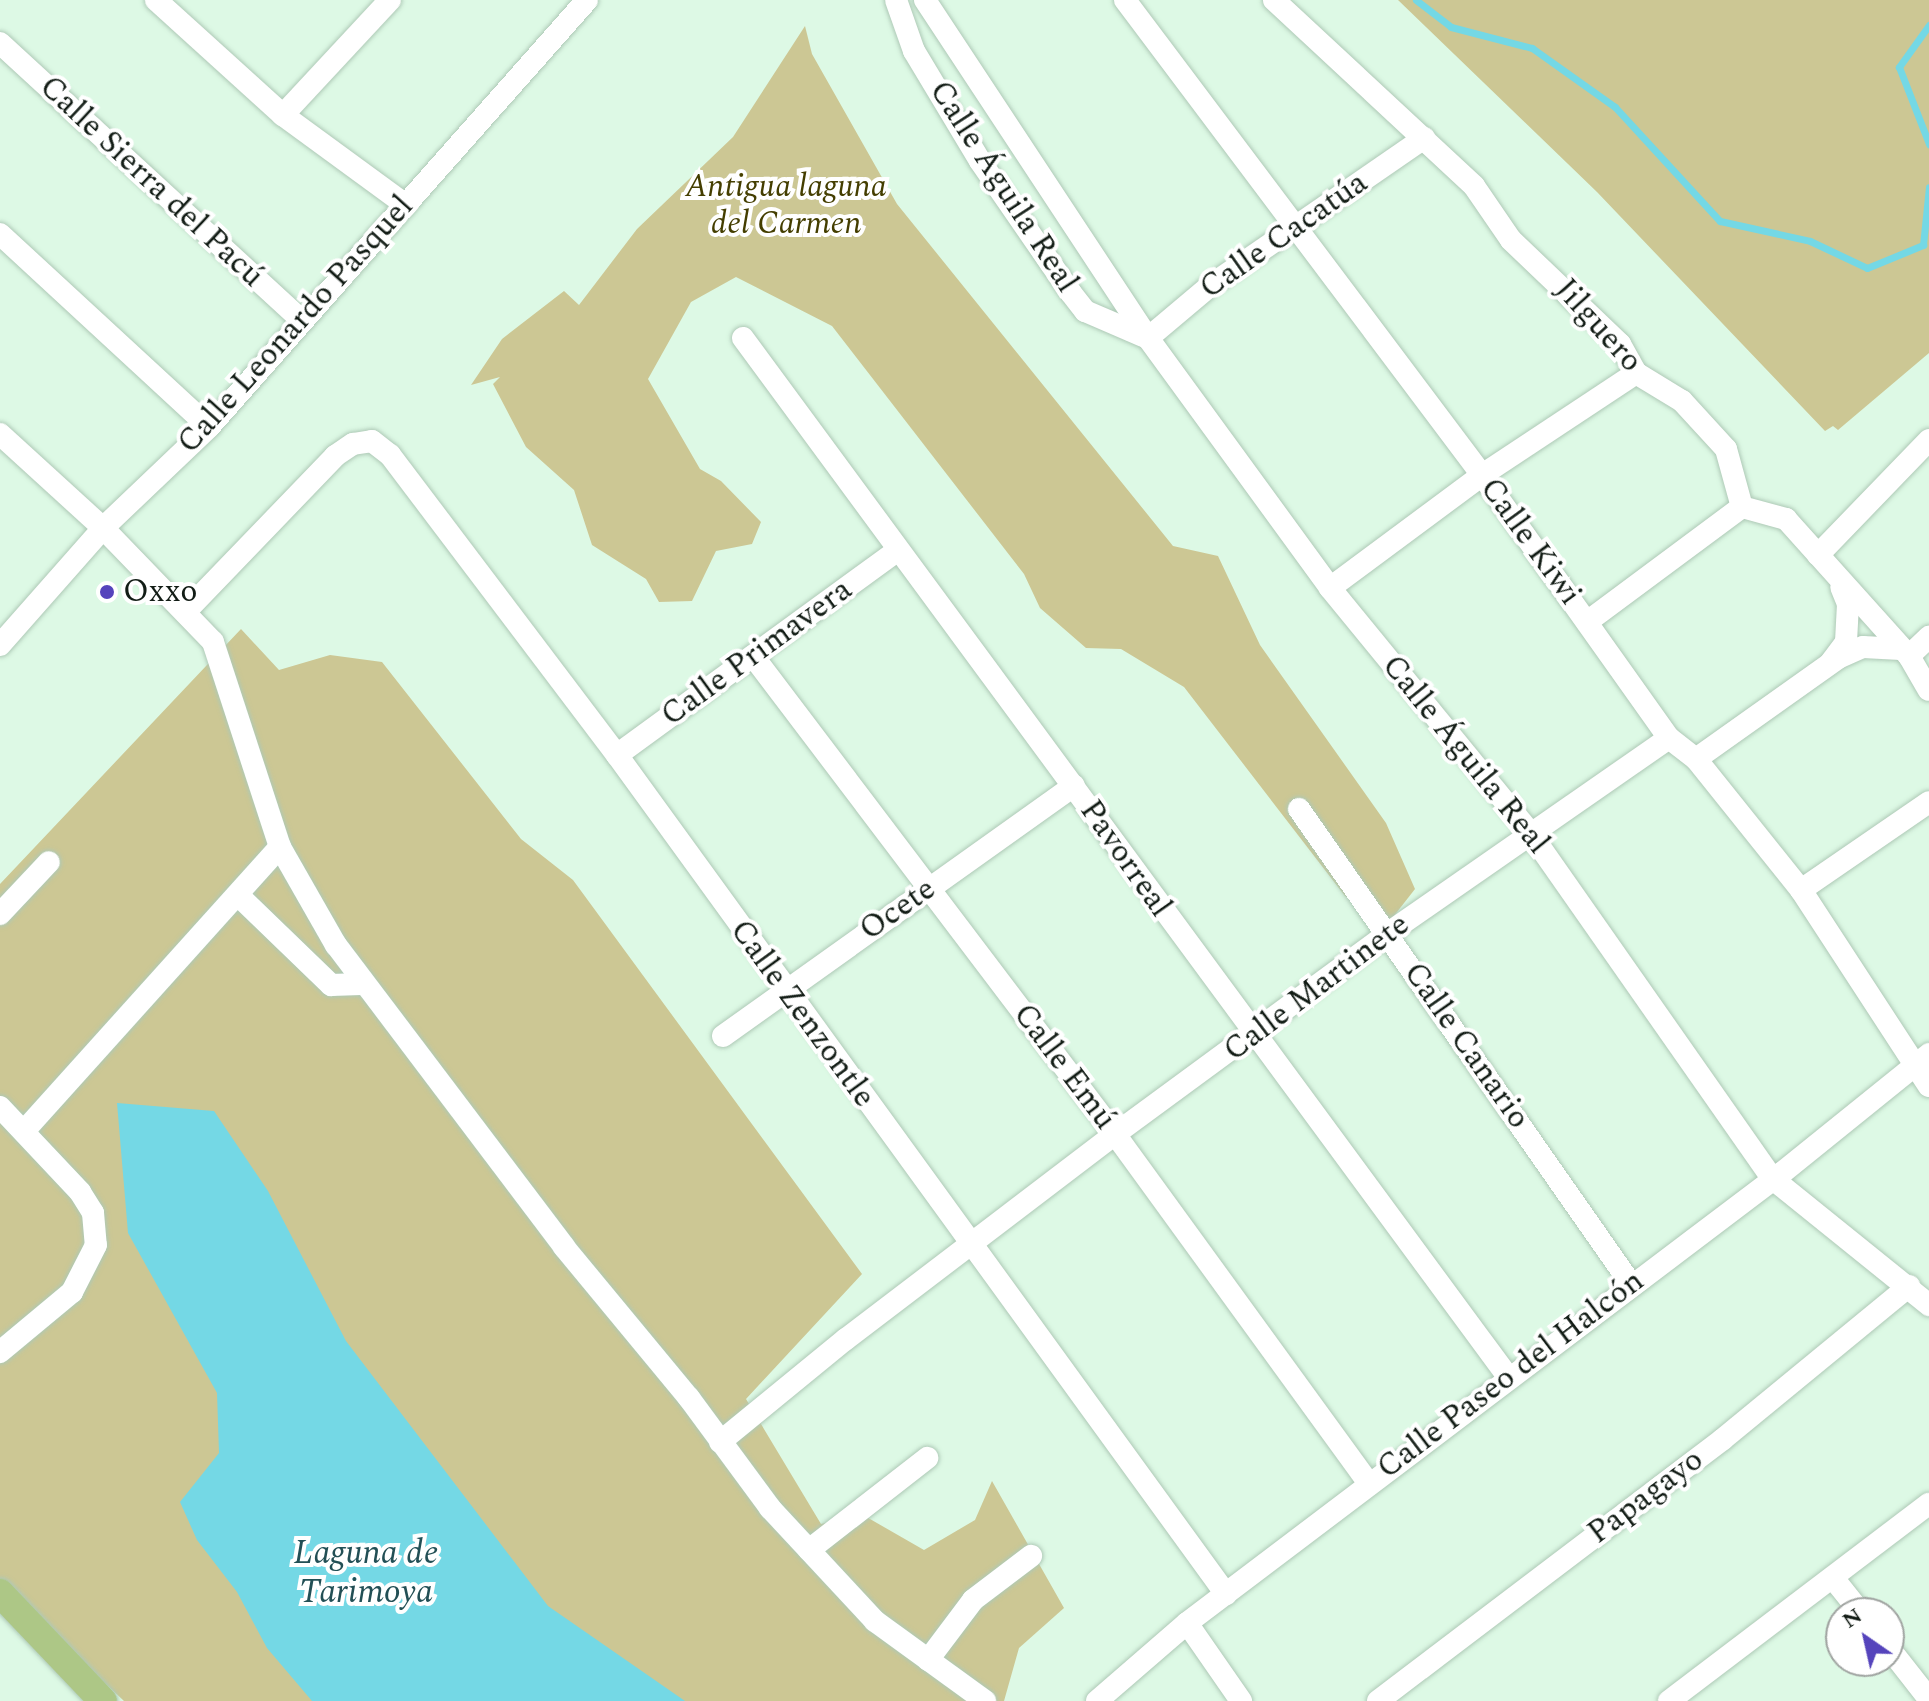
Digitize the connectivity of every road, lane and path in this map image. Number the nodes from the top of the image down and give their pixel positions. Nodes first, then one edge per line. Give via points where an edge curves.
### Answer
1 (156, 0) edge
2 (587, 0) edge
3 (1125, 0) edge
4 (1274, 0) edge
5 (930, 2) edge
6 (381, 3) edge
7 (898, 10) edge
8 (0, 43) edge
9 (283, 115) junction
10 (1424, 138) junction
11 (406, 205) junction
12 (1294, 226) junction
13 (0, 234) edge
14 (302, 321) junction
15 (743, 338) dead end
16 (1148, 338) junction
17 (1636, 373) junction
18 (209, 427) junction
19 (0, 434) edge
20 (1929, 440) edge
21 (1482, 475) junction
22 (1742, 507) junction
23 (103, 528) junction
24 (897, 551) junction
25 (1818, 555) junction
26 (1835, 571) junction
27 (1330, 588) junction
28 (187, 610) junction
29 (1587, 622) junction
30 (1929, 637) edge
31 (1, 643) edge
32 (1905, 652) junction
33 (753, 656) junction
34 (1829, 664) junction
35 (1929, 690) edge
36 (1669, 738) junction
37 (617, 755) junction
38 (1696, 759) junction
39 (1074, 786) junction
40 (1929, 802) edge
41 (1299, 809) dead end
42 (1531, 834) junction
43 (280, 847) junction
44 (49, 862) dead end
45 (930, 888) junction
46 (1801, 890) junction
47 (240, 897) junction
48 (0, 914) edge
49 (1387, 934) junction
50 (361, 984) junction
51 (784, 991) junction
52 (1257, 1034) junction
53 (723, 1036) dead end
54 (1922, 1060) edge
55 (1929, 1086) edge
56 (0, 1107) edge
57 (25, 1130) junction
58 (1115, 1134) junction
59 (1773, 1179) junction
60 (971, 1244) junction
61 (1631, 1284) junction
62 (1909, 1286) junction
63 (1929, 1305) edge
64 (0, 1352) edge
65 (1509, 1378) junction
66 (720, 1442) junction
67 (927, 1458) dead end
68 (1369, 1483) junction
69 (1929, 1504) edge
70 (809, 1550) junction
71 (1031, 1556) dead end
72 (1833, 1578) junction
73 (0, 1593) edge
74 (1226, 1594) junction
75 (1848, 1597) edge
76 (1187, 1623) junction
77 (928, 1660) junction
78 (1905, 1668) edge
79 (1929, 1699) edge
80 (103, 1701) edge
81 (985, 1701) edge
82 (1097, 1701) edge
83 (1241, 1701) edge
84 (1378, 1701) edge
85 (1669, 1701) edge

1 - 9 street
2 - 11 street, Calle Leonardo Pasquel
3 - 12 street, Calle Kiwi
4 - 10 street, Jilguero
5 - 7 street
5 - 16 street, Calle Águila Real
6 - 9 street
7 - 16 street, Calle Águila Real via 980,161 1085,311
8 - 14 street, Calle Sierra del Pacú
9 - 11 street
10 - 12 street, Calle Cacatúa
10 - 17 street, Jilguero via 1474,186 1511,240 1620,344
11 - 14 street, Calle Leonardo Pasquel
12 - 16 street, Calle Cacatúa
12 - 21 street, Calle Kiwi
13 - 18 street
14 - 18 street, Calle Leonardo Pasquel
15 - 24 street, Pavorreal
16 - 27 street, Calle Águila Real
17 - 21 street
17 - 22 street, Jilguero via 1682,401 1726,449
18 - 23 street, Calle Leonardo Pasquel
19 - 23 street
20 - 25 street
21 - 27 street
21 - 29 street, Calle Kiwi
22 - 25 street via 1786,519
22 - 29 street
23 - 28 street
23 - 31 street, Calle Leonardo Pasquel
24 - 33 street, Calle Primavera
24 - 39 street, Pavorreal
25 - 26 street
26 - 32 street
26 - 34 street via 1848,604 1846,642
27 - 42 street, Calle Águila Real
28 - 37 street, Calle Zenzontle via 335,456 353,444 372,441 412,481
28 - 43 street via 213,642 227,673
29 - 36 street, Calle Kiwi
30 - 32 street
32 - 34 street via 1863,647
32 - 35 street
33 - 37 street, Calle Primavera
33 - 45 street, Calle Emú
34 - 38 street
36 - 38 street, Calle Kiwi
36 - 42 street, Calle Martinete
37 - 51 street, Calle Zenzontle
38 - 46 street, Calle Kiwi
39 - 45 street, Ocete
39 - 52 street, Pavorreal via 1167,919
40 - 46 street
41 - 49 street, Calle Canario
42 - 49 street, Calle Martinete
42 - 59 street, Calle Águila Real
43 - 47 street
43 - 50 street
44 - 48 street
45 - 51 street, Ocete
45 - 58 street, Calle Emú
46 - 54 street, Calle Kiwi
47 - 50 street via 331,985
47 - 57 street
49 - 52 street, Calle Martinete
49 - 61 street, Calle Canario
50 - 66 street
51 - 53 street, Ocete
51 - 60 street, Calle Zenzontle
52 - 58 street, Calle Martinete
52 - 65 street, Pavorreal
54 - 55 street, Calle Kiwi
54 - 59 street, Calle Paseo del Halcón
56 - 57 street
57 - 64 street via 93,1213 96,1245 72,1292
58 - 60 street, Calle Martinete
58 - 68 street, Calle Emú
59 - 61 street, Calle Paseo del Halcón
59 - 62 street, Calle Águila Real
60 - 66 street, Calle Martinete
60 - 74 street, Calle Zenzontle
61 - 65 street, Calle Paseo del Halcón
62 - 63 street, Calle Águila Real
62 - 84 street, Papagayo via 1723,1439
65 - 68 street, Calle Paseo del Halcón
66 - 70 street
67 - 70 street
68 - 74 street, Calle Paseo del Halcón
69 - 72 street
70 - 77 street via 875,1621
71 - 77 street via 973,1600
72 - 75 street
72 - 85 street
73 - 80 main road
74 - 76 street, Calle Paseo del Halcón
76 - 82 street, Calle Paseo del Halcón
76 - 83 street
77 - 81 street
78 - 79 street

